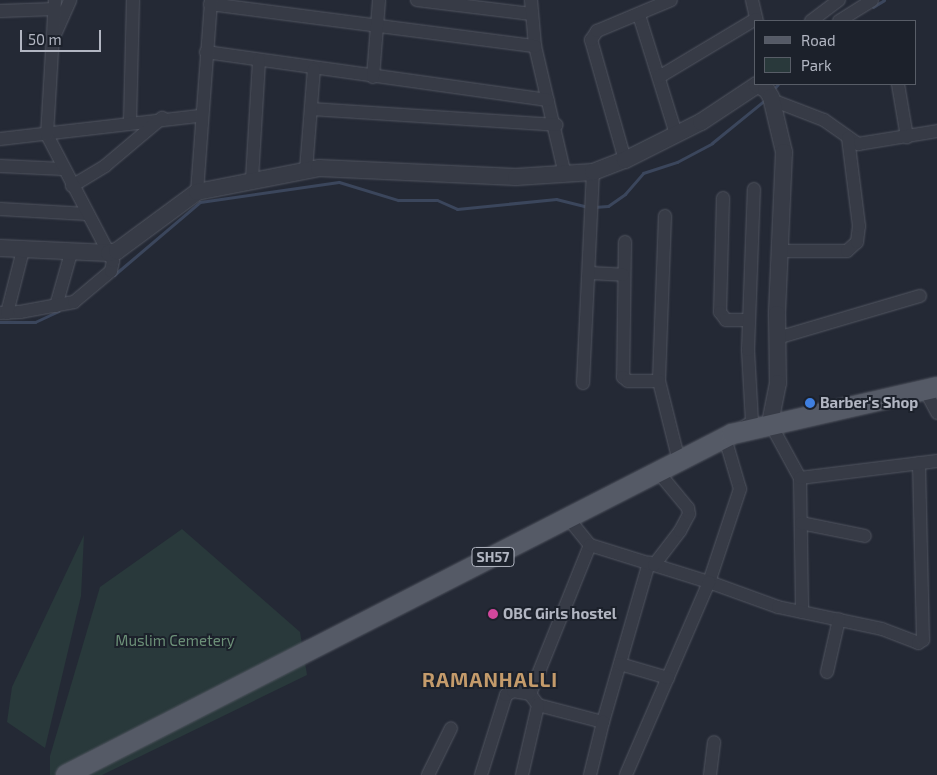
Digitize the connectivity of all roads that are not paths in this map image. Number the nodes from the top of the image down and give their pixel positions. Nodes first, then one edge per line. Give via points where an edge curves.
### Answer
1 (70, 0) edge
2 (133, 0) edge
3 (379, 0) edge
4 (417, 0) edge
5 (531, 0) edge
6 (671, 0) edge
7 (752, 0) edge
8 (839, 0) edge
9 (872, 0) edge
10 (211, 2) edge
11 (826, 3) edge
12 (55, 4) edge
13 (0, 11) edge
14 (530, 14) junction
15 (639, 15) junction
16 (757, 20) edge
17 (811, 20) edge
18 (841, 20) edge
19 (754, 22) edge
20 (378, 26) junction
21 (53, 41) junction
22 (535, 46) junction
23 (206, 52) junction
24 (259, 60) junction
25 (314, 69) junction
26 (373, 77) junction
27 (658, 77) junction
28 (898, 85) edge
29 (767, 90) edge
30 (548, 100) junction
31 (311, 109) junction
32 (200, 116) junction
33 (162, 118) junction
34 (130, 122) junction
35 (556, 125) junction
36 (937, 131) edge
37 (676, 134) junction
38 (47, 135) junction
39 (907, 137) junction
40 (848, 138) junction
41 (0, 139) edge
42 (626, 160) junction
43 (0, 166) edge
44 (63, 169) junction
45 (306, 170) junction
46 (593, 172) junction
47 (565, 175) junction
48 (252, 179) junction
49 (72, 186) junction
50 (754, 189) dead end
51 (197, 192) junction
52 (723, 198) dead end
53 (0, 208) edge
54 (87, 214) junction
55 (665, 216) dead end
56 (625, 242) dead end
57 (0, 248) edge
58 (23, 250) junction
59 (780, 251) junction
60 (70, 253) junction
61 (109, 254) junction
62 (590, 273) junction
63 (623, 275) junction
64 (920, 296) dead end
65 (56, 306) junction
66 (3, 313) edge
67 (748, 320) junction
68 (776, 338) junction
69 (659, 381) junction
70 (583, 383) dead end
71 (931, 388) edge
72 (937, 413) edge
73 (770, 423) junction
74 (729, 436) junction
75 (937, 461) edge
76 (919, 463) junction
77 (662, 472) junction
78 (800, 478) junction
79 (568, 518) junction
80 (801, 523) junction
81 (865, 536) dead end
82 (590, 545) junction
83 (652, 564) junction
84 (709, 582) junction
85 (802, 612) junction
86 (839, 619) junction
87 (620, 664) junction
88 (828, 672) dead end
89 (668, 678) junction
90 (530, 694) junction
91 (538, 705) junction
92 (603, 722) junction
93 (451, 728) dead end
94 (714, 742) dead end
95 (66, 775) edge
96 (428, 775) edge
97 (482, 775) edge
98 (522, 775) edge
99 (590, 775) edge
100 (626, 775) edge
101 (710, 775) edge

1 - 21 street
2 - 34 street
3 - 20 street
4 - 14 street
5 - 14 street
6 - 15 street
7 - 16 street
8 - 11 street
9 - 18 street
10 - 20 street
10 - 23 street
11 - 17 street
12 - 13 street
12 - 21 street
14 - 22 street
15 - 27 street
15 - 42 street via 597,31 590,46
19 - 27 street
20 - 22 street
20 - 26 street
21 - 38 street
22 - 30 street
23 - 24 street
23 - 32 street
24 - 25 street
24 - 48 street
25 - 26 street
25 - 31 street
26 - 30 street
27 - 37 street
28 - 39 street
29 - 37 street via 752,86 701,122
29 - 40 street via 824,120
29 - 59 street via 784,152
30 - 35 street
31 - 35 street
31 - 45 street
32 - 33 street
32 - 51 street
33 - 34 street
33 - 49 street via 105,166
34 - 38 street
35 - 47 street
36 - 39 street
37 - 42 street
38 - 41 street
38 - 44 street
39 - 40 street via 864,146
40 - 59 street via 859,226 856,242 846,251
42 - 46 street
43 - 44 street
44 - 49 street
45 - 47 street via 516,177
45 - 48 street
46 - 47 street
46 - 62 street
48 - 51 street
49 - 54 street
50 - 67 street
51 - 61 street
52 - 67 street via 720,312 726,320
53 - 54 street
54 - 61 street
55 - 69 street
56 - 63 street
57 - 58 street
58 - 60 street
58 - 66 street
59 - 68 street
60 - 61 street
60 - 65 street
61 - 65 street via 114,261 111,271 74,302
62 - 63 street
62 - 70 street
63 - 69 street via 623,377 628,381
64 - 68 street
65 - 66 street
67 - 74 street via 752,422
68 - 73 street via 778,383
69 - 77 street via 679,461
71 - 72 street
71 - 73 main road, SH57
73 - 74 main road, SH57
73 - 78 street
74 - 77 main road, SH57
74 - 84 street via 740,489
75 - 76 street
76 - 78 street
76 - 86 street via 923,640 918,643 882,629
77 - 79 main road, SH57
77 - 83 street via 688,508 688,514 680,531
78 - 80 street
79 - 82 street
79 - 95 main road, SH57
80 - 81 street
80 - 85 street
82 - 83 street
82 - 90 street
83 - 84 street
83 - 87 street
84 - 85 street
84 - 89 street
85 - 86 street
86 - 88 street
87 - 89 street
87 - 92 street
89 - 100 street
90 - 91 street
90 - 97 street via 513,691 506,695
91 - 92 street
91 - 98 street
92 - 99 street
93 - 96 street
94 - 101 street

